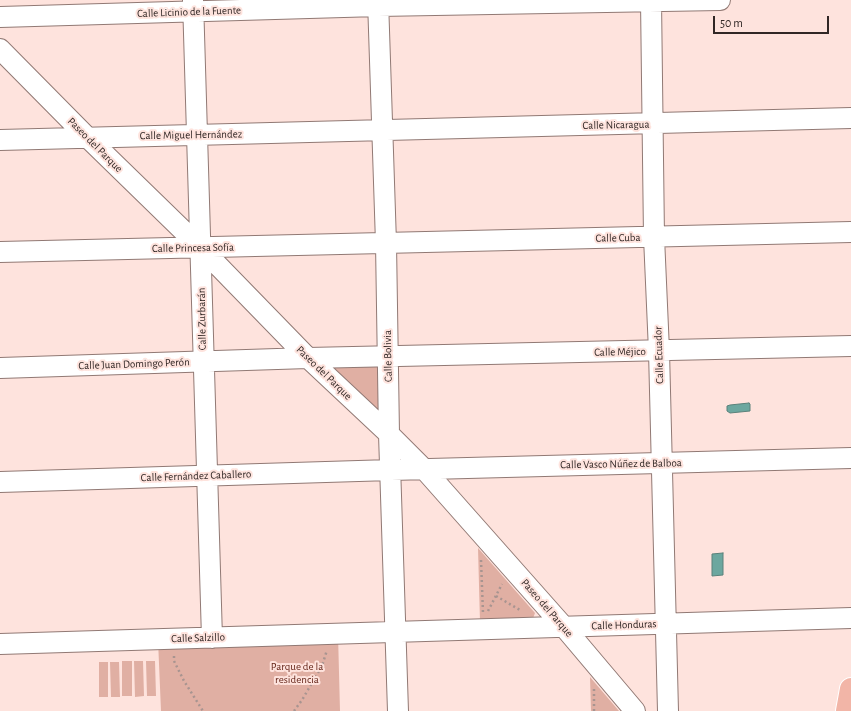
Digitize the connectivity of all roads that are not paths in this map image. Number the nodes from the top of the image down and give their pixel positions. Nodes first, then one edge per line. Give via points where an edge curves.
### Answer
1 (720, 0) edge
2 (651, 1) edge
3 (378, 3) edge
4 (193, 6) edge
5 (0, 18) edge
6 (0, 49) edge
7 (851, 118) edge
8 (652, 124) junction
9 (382, 130) junction
10 (197, 135) junction
11 (87, 137) junction
12 (0, 140) edge
13 (851, 232) edge
14 (654, 237) junction
15 (386, 243) junction
16 (200, 247) junction
17 (0, 252) edge
18 (851, 346) edge
19 (659, 351) junction
20 (389, 357) junction
21 (308, 358) junction
22 (203, 362) junction
23 (0, 368) edge
24 (389, 434) junction
25 (851, 458) edge
26 (662, 464) junction
27 (424, 469) junction
28 (391, 470) junction
29 (207, 476) junction
30 (0, 482) edge
31 (851, 618) edge
32 (666, 623) junction
33 (564, 627) junction
34 (396, 632) junction
35 (212, 638) junction
36 (0, 644) edge
37 (851, 689) edge
38 (398, 711) edge
39 (635, 711) edge
40 (668, 711) edge
41 (847, 711) edge

1 - 2 street, Calle Licinio de la Fuente
2 - 3 street, Calle Licinio de la Fuente
2 - 8 street, Calle Ecuador
3 - 4 street, Calle Licinio de la Fuente
3 - 9 street, Calle Bolivia
4 - 5 street, Calle Licinio de la Fuente
4 - 10 street, Calle Zurbarán
6 - 11 street, Paseo del Parque
7 - 8 street, Calle Nicaragua
8 - 9 street, Calle Nicaragua
8 - 14 street, Calle Ecuador
9 - 10 street, Calle Miguel Hernández
9 - 15 street, Calle Bolivia
10 - 11 street, Calle Miguel Hernández
10 - 16 street, Calle Zurbarán
11 - 12 street, Calle Miguel Hernández
11 - 16 street, Paseo del Parque
13 - 14 street, Calle Cuba
14 - 15 street, Calle Cuba
14 - 19 street, Calle Ecuador
15 - 16 street, Calle Princesa Sofía
15 - 20 street, Calle Bolivia
16 - 17 street, Calle Princesa Sofía
16 - 21 street, Paseo del Parque
16 - 22 street, Calle Zurbarán
18 - 19 street, Calle Méjico
19 - 20 street, Calle Méjico
19 - 26 street, Calle Ecuador
20 - 21 street, Calle Juan Domingo Perón
20 - 24 street, Calle Bolivia
21 - 22 street, Calle Juan Domingo Perón
21 - 24 street, Paseo del Parque
22 - 23 street, Calle Juan Domingo Perón
22 - 29 street, Calle Zurbarán
24 - 27 street, Paseo del Parque
24 - 28 street, Calle Bolivia
25 - 26 street, Calle Vasco Núñez de Balboa
26 - 27 street, Calle Vasco Núñez de Balboa
26 - 32 street, Calle Ecuador
27 - 28 street, Calle Vasco Núñez de Balboa
27 - 33 street, Paseo del Parque
28 - 29 street, Calle Fernández Caballero
28 - 34 street, Calle Bolivia
29 - 30 street, Calle Fernández Caballero
29 - 35 street, Calle Zurbarán
31 - 32 street, Calle Honduras
32 - 33 street, Calle Honduras
32 - 40 street, Calle Ecuador
33 - 34 street, Calle Honduras via 483,624
33 - 39 street, Paseo del Parque
34 - 35 street, Calle Salzillo
34 - 38 street, Calle Bolivia
35 - 36 street, Calle Salzillo
37 - 41 main road

